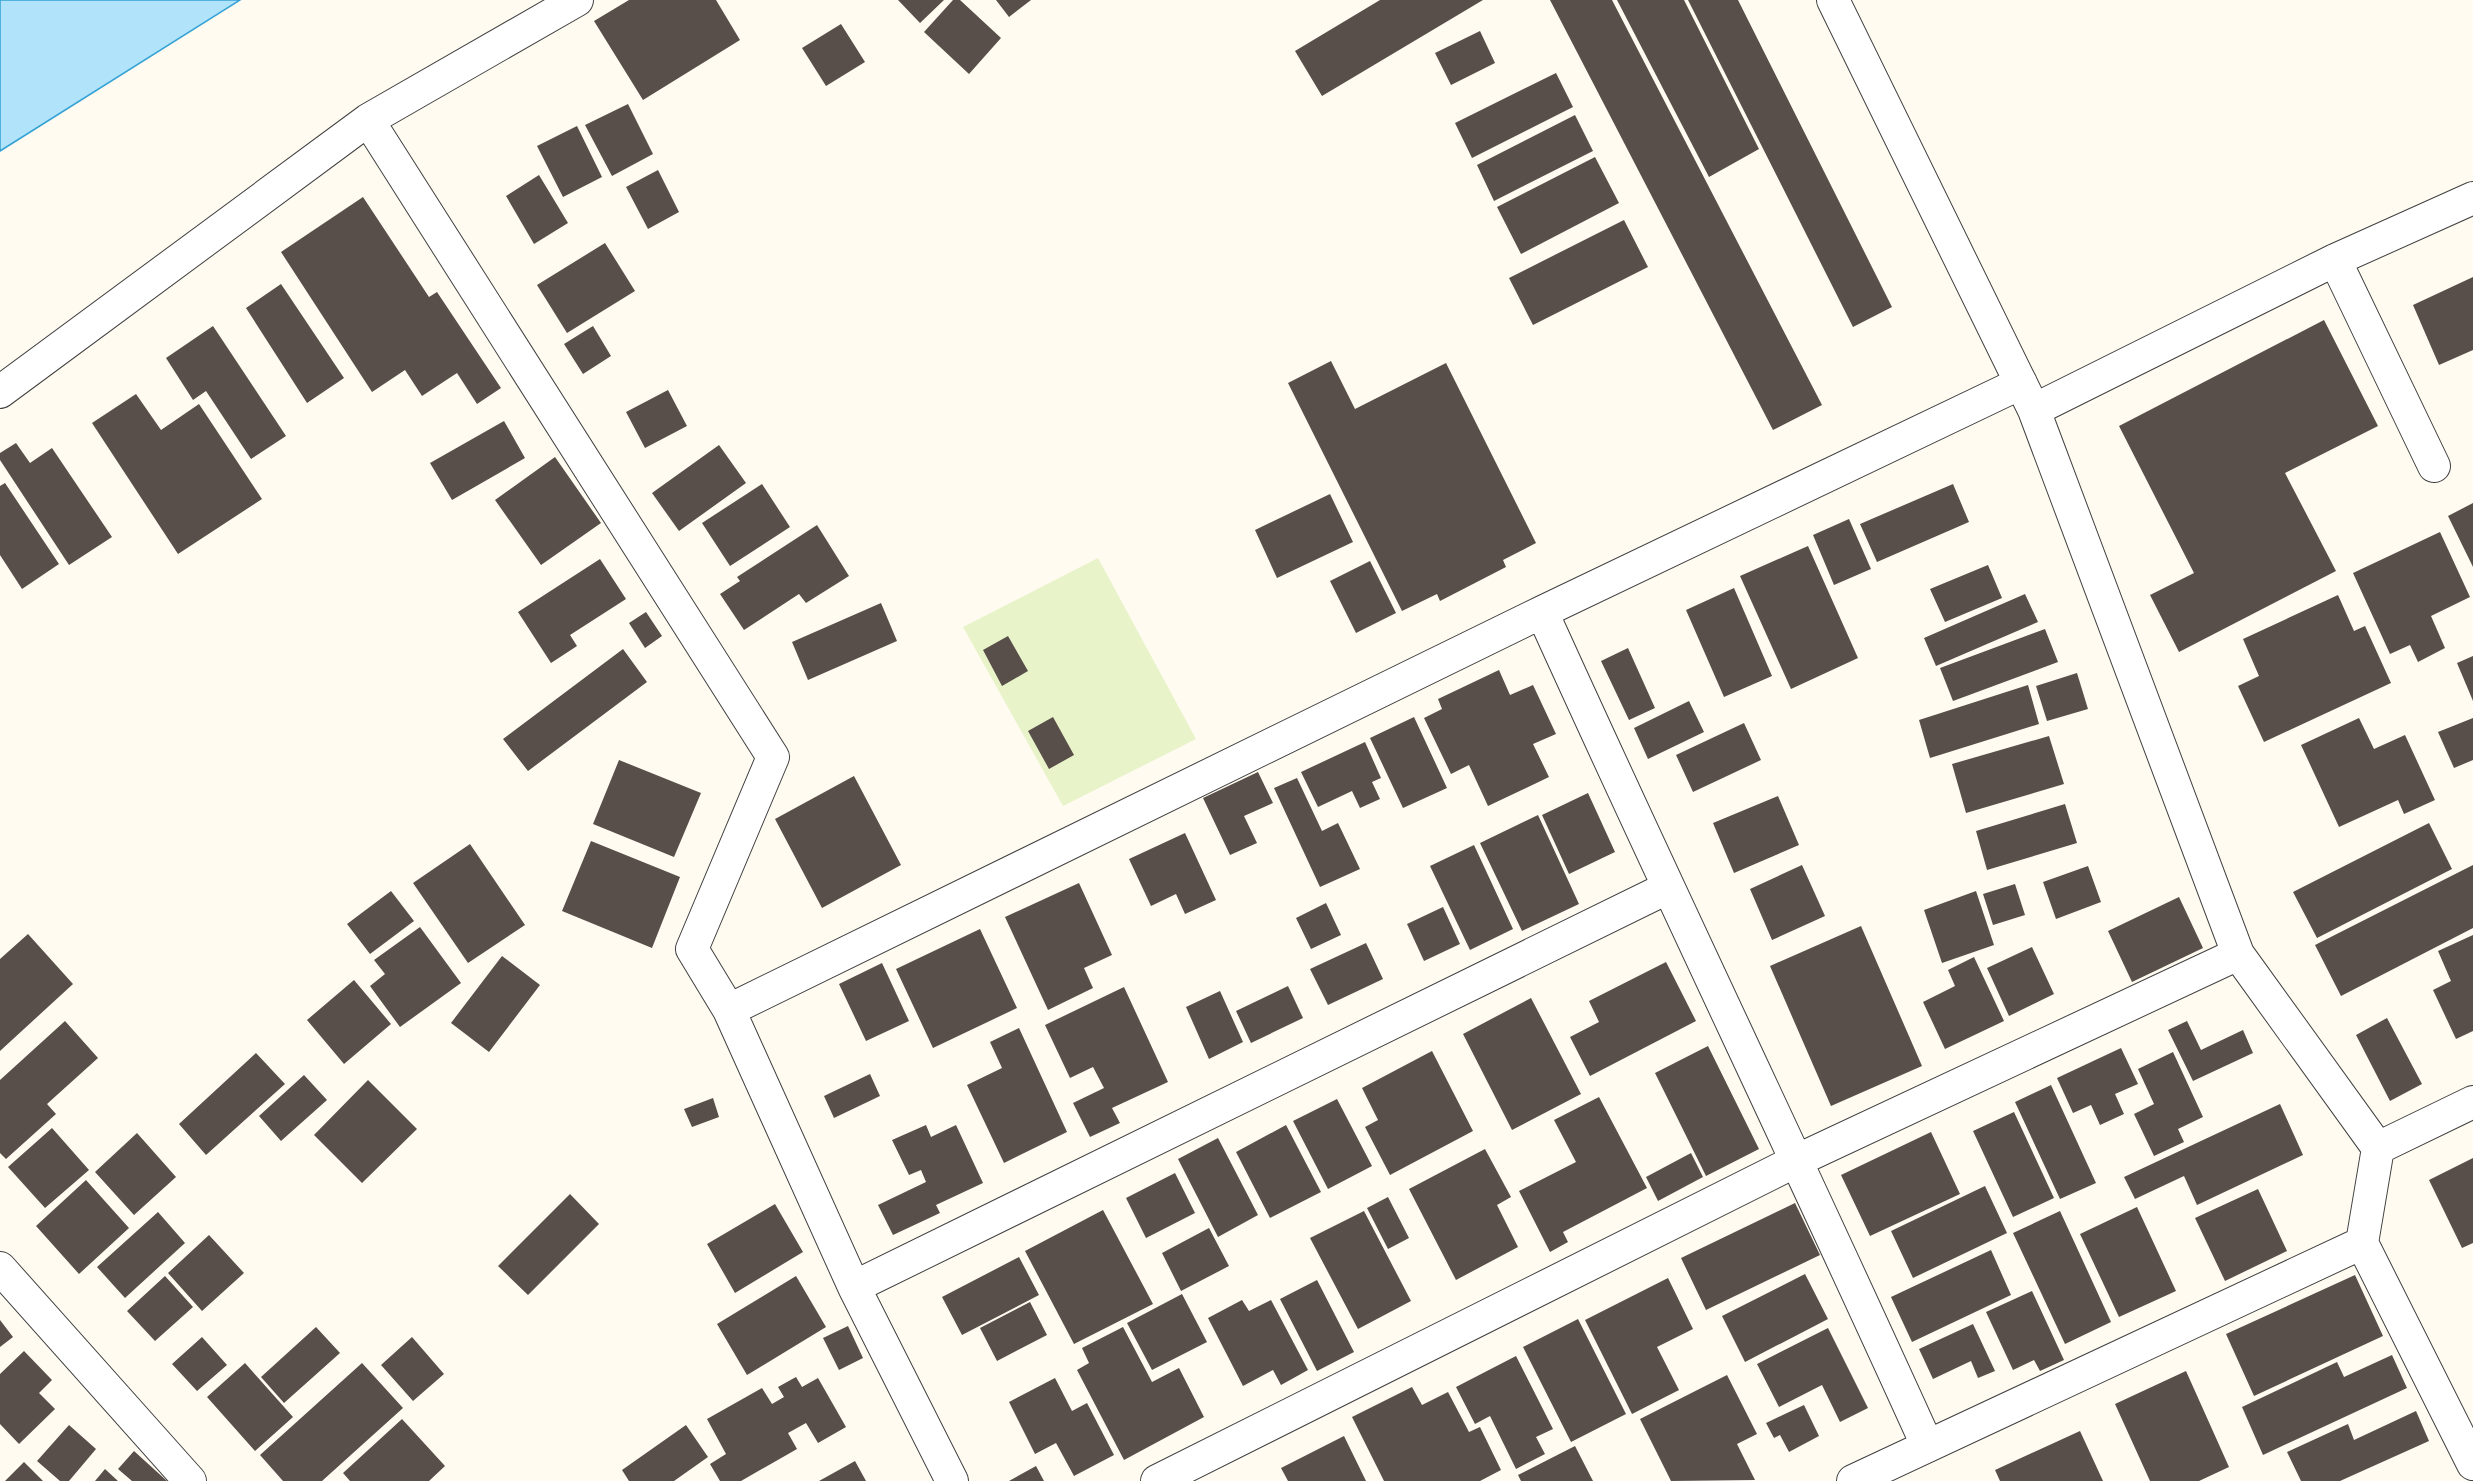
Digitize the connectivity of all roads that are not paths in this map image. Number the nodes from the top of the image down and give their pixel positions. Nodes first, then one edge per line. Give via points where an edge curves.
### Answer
1 (577, 0) edge
2 (1833, 0) edge
3 (368, 120) junction
4 (2473, 198) edge
5 (2335, 260) junction
6 (0, 392) edge
7 (2028, 396) junction
8 (2434, 466) dead end
9 (1542, 612) junction
10 (1666, 888) junction
11 (2238, 954) junction
12 (729, 1010) junction
13 (2473, 1102) edge
14 (2378, 1148) junction
15 (1798, 1160) junction
16 (2362, 1243) junction
17 (0, 1268) edge
18 (854, 1287) junction
19 (1927, 1445) junction
20 (2473, 1464) edge
21 (190, 1481) edge
22 (952, 1481) edge
23 (1157, 1481) edge
24 (1853, 1481) edge

1 - 3 street
2 - 7 street
3 - 6 street
3 - 12 street via 773,757 692,949
4 - 5 street
5 - 7 street
5 - 8 street
7 - 9 street
7 - 11 street
9 - 10 street
9 - 12 street
10 - 15 street
10 - 18 street
11 - 14 street
11 - 15 street
12 - 18 street
13 - 14 street
14 - 16 street
15 - 19 street
15 - 23 street
16 - 19 street
16 - 20 street
17 - 21 street
18 - 22 street
19 - 24 street

